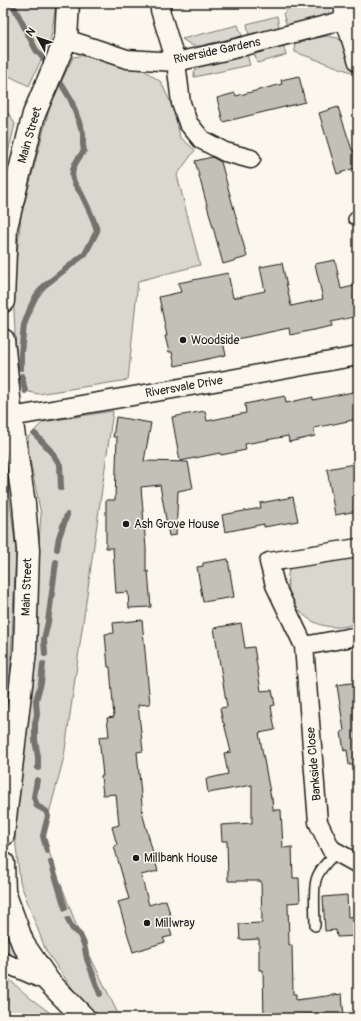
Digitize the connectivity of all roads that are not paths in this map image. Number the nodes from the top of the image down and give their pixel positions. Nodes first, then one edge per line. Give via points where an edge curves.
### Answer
1 (68, 3) edge
2 (162, 3) edge
3 (344, 11) edge
4 (62, 48) junction
5 (176, 62) junction
6 (358, 62) edge
7 (251, 159) dead end
8 (3, 301) edge
9 (3, 340) edge
10 (358, 356) edge
11 (11, 417) junction
12 (358, 548) edge
13 (358, 636) edge
14 (304, 646) junction
15 (3, 835) edge
16 (336, 852) junction
17 (3, 863) edge
18 (358, 864) edge
19 (315, 926) dead end
20 (3, 962) edge
21 (49, 982) junction
22 (84, 1018) edge

1 - 4 street
2 - 5 street via 160,10
3 - 5 street, Riverside Gardens via 225,51
3 - 6 street, Riverside Gardens
4 - 5 street, Riverside Gardens via 127,59
4 - 8 street, Main Street via 34,114 6,227
5 - 7 street via 181,103 188,123 202,140 225,152
9 - 11 street, Main Street
10 - 11 street, Riversvale Drive
11 - 15 street, Main Street via 28,550 25,652
12 - 14 street, Bankside Close via 269,562 275,585
13 - 14 street
14 - 16 street, Bankside Close via 318,822 331,850
16 - 18 street, Bankside Close
16 - 19 lane via 316,880
17 - 21 street via 4,892 24,944
20 - 21 street
21 - 22 street

